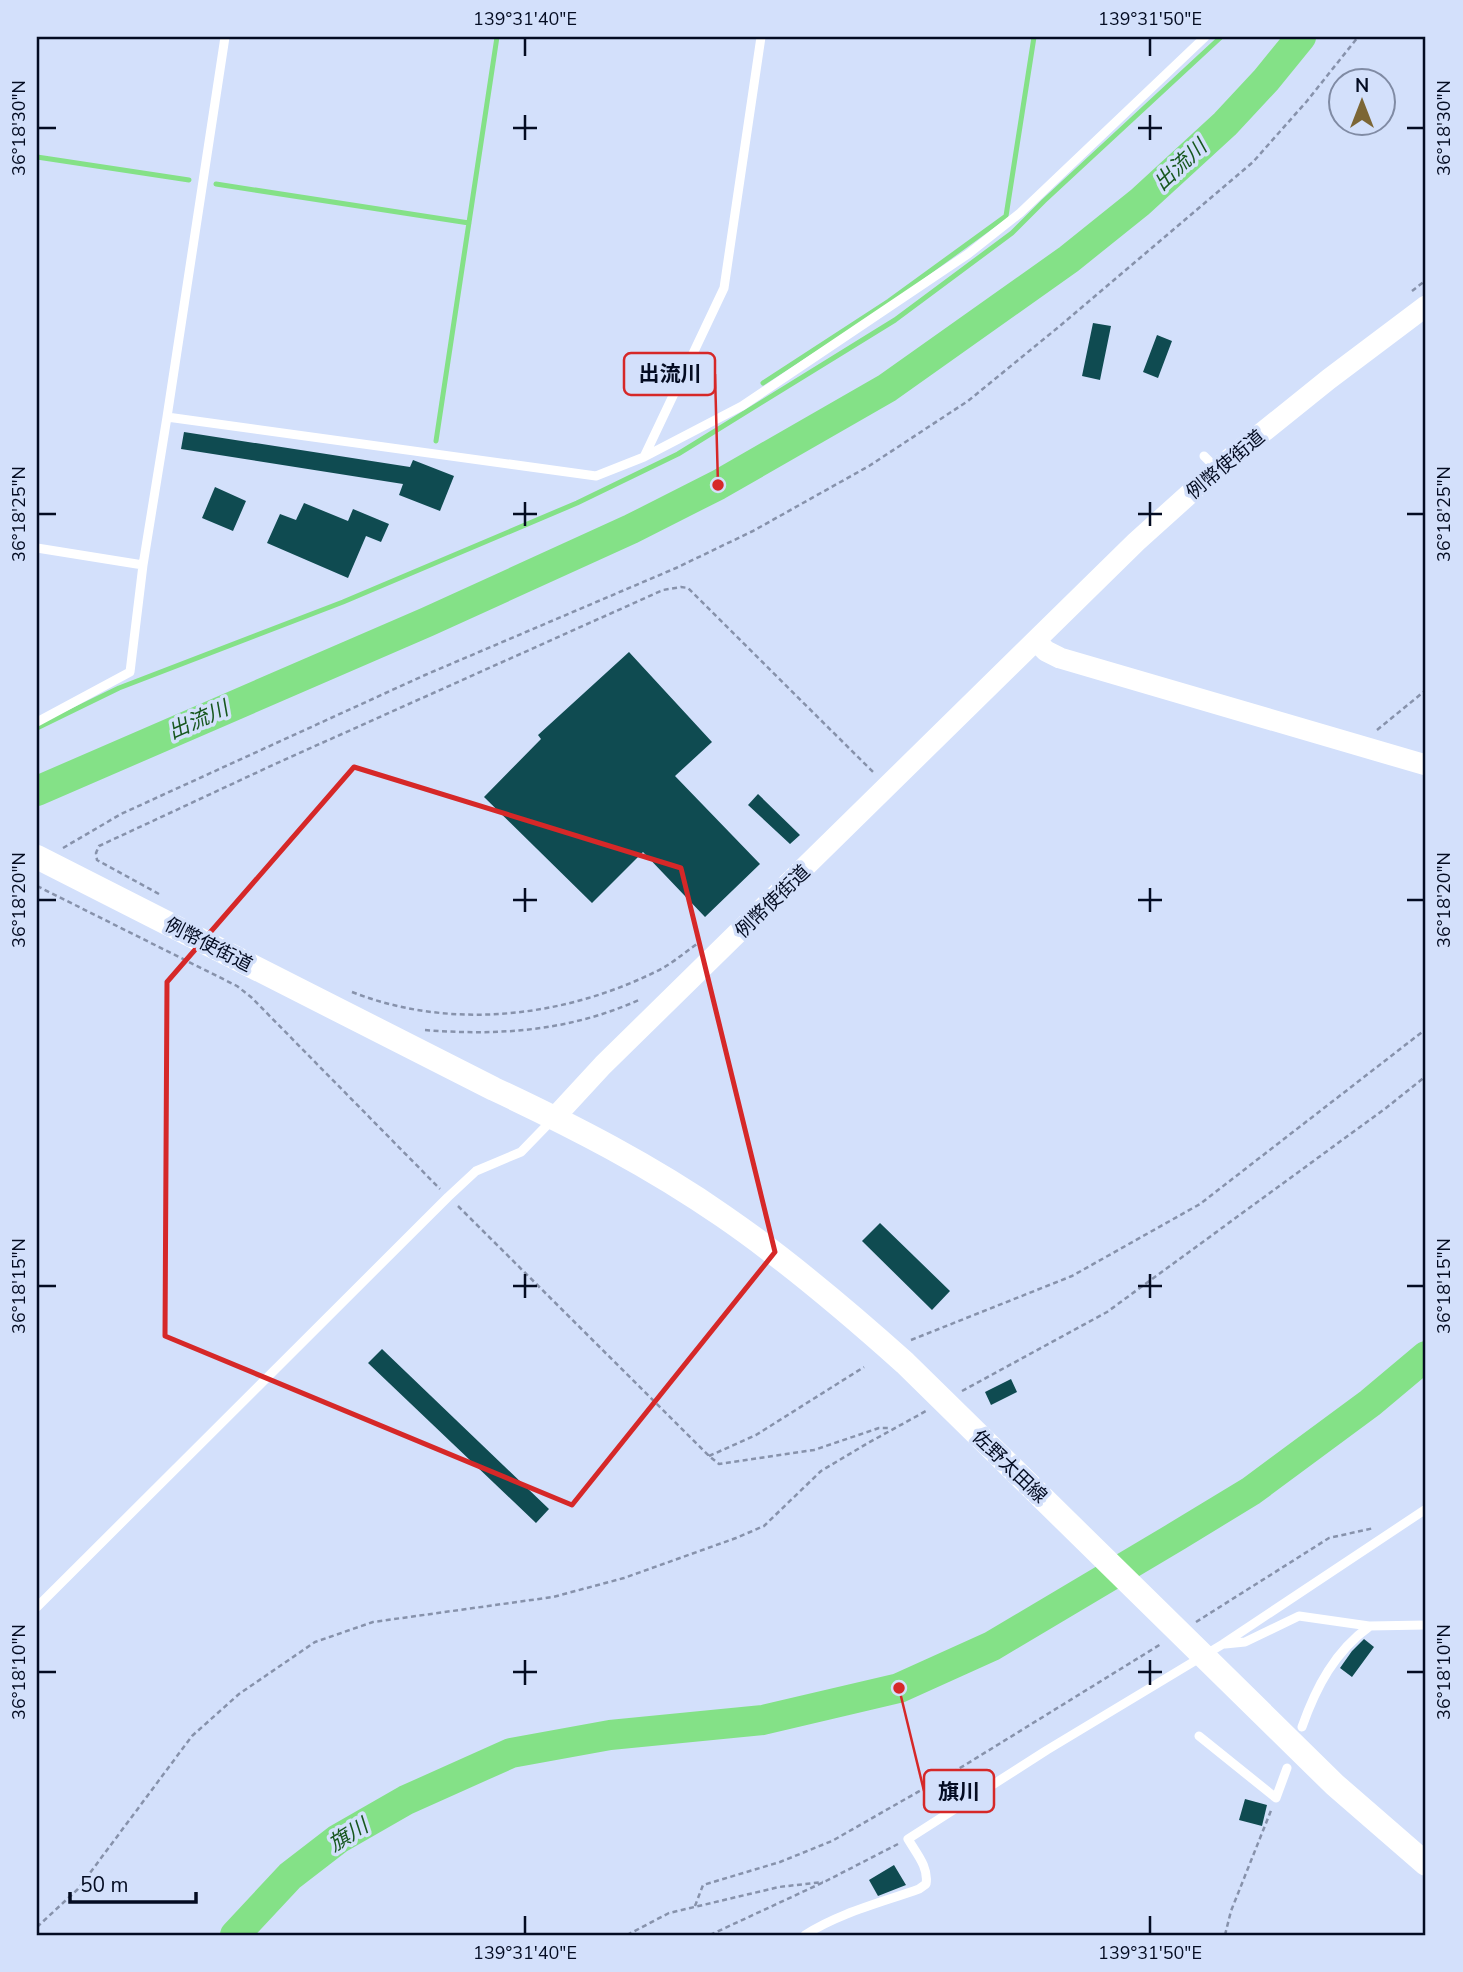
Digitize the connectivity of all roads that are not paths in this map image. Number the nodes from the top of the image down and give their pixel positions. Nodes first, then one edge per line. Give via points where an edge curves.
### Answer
1 (225, 37) edge
2 (761, 37) edge
3 (1205, 37) edge
4 (1426, 306) edge
5 (167, 417) junction
6 (644, 457) junction
7 (37, 548) edge
8 (143, 565) junction
9 (1036, 641) junction
10 (37, 722) edge
11 (1426, 765) edge
12 (43, 860) edge
13 (555, 1117) junction
14 (1426, 1510) edge
15 (37, 1607) edge
16 (1426, 1625) edge
17 (1370, 1626) junction
18 (1204, 1642) junction
19 (1302, 1727) dead end
20 (1199, 1736) dead end
21 (1287, 1768) dead end
22 (1426, 1864) edge
23 (805, 1935) edge

1 - 5 lane
2 - 6 lane via 724,288
3 - 6 lane via 1020,213 968,254 742,406
4 - 9 street, 例幣使街道 via 1211,462
5 - 6 lane via 596,476
5 - 8 lane
7 - 8 lane
8 - 10 lane via 130,672
9 - 11 street via 1060,658
9 - 13 street, 例幣使街道
12 - 13 main road, 例幣使街道
13 - 15 lane via 521,1152 476,1171 448,1197
13 - 18 main road, 佐野太田線 via 687,1193 762,1244 854,1317
14 - 18 lane
16 - 17 lane
17 - 18 lane via 1298,1616 1245,1642
17 - 19 lane via 1331,1665
18 - 22 main road, 佐野太田線 via 1335,1784
18 - 23 lane via 908,1839 923,1863 926,1884 843,1915
20 - 21 lane via 1276,1798

